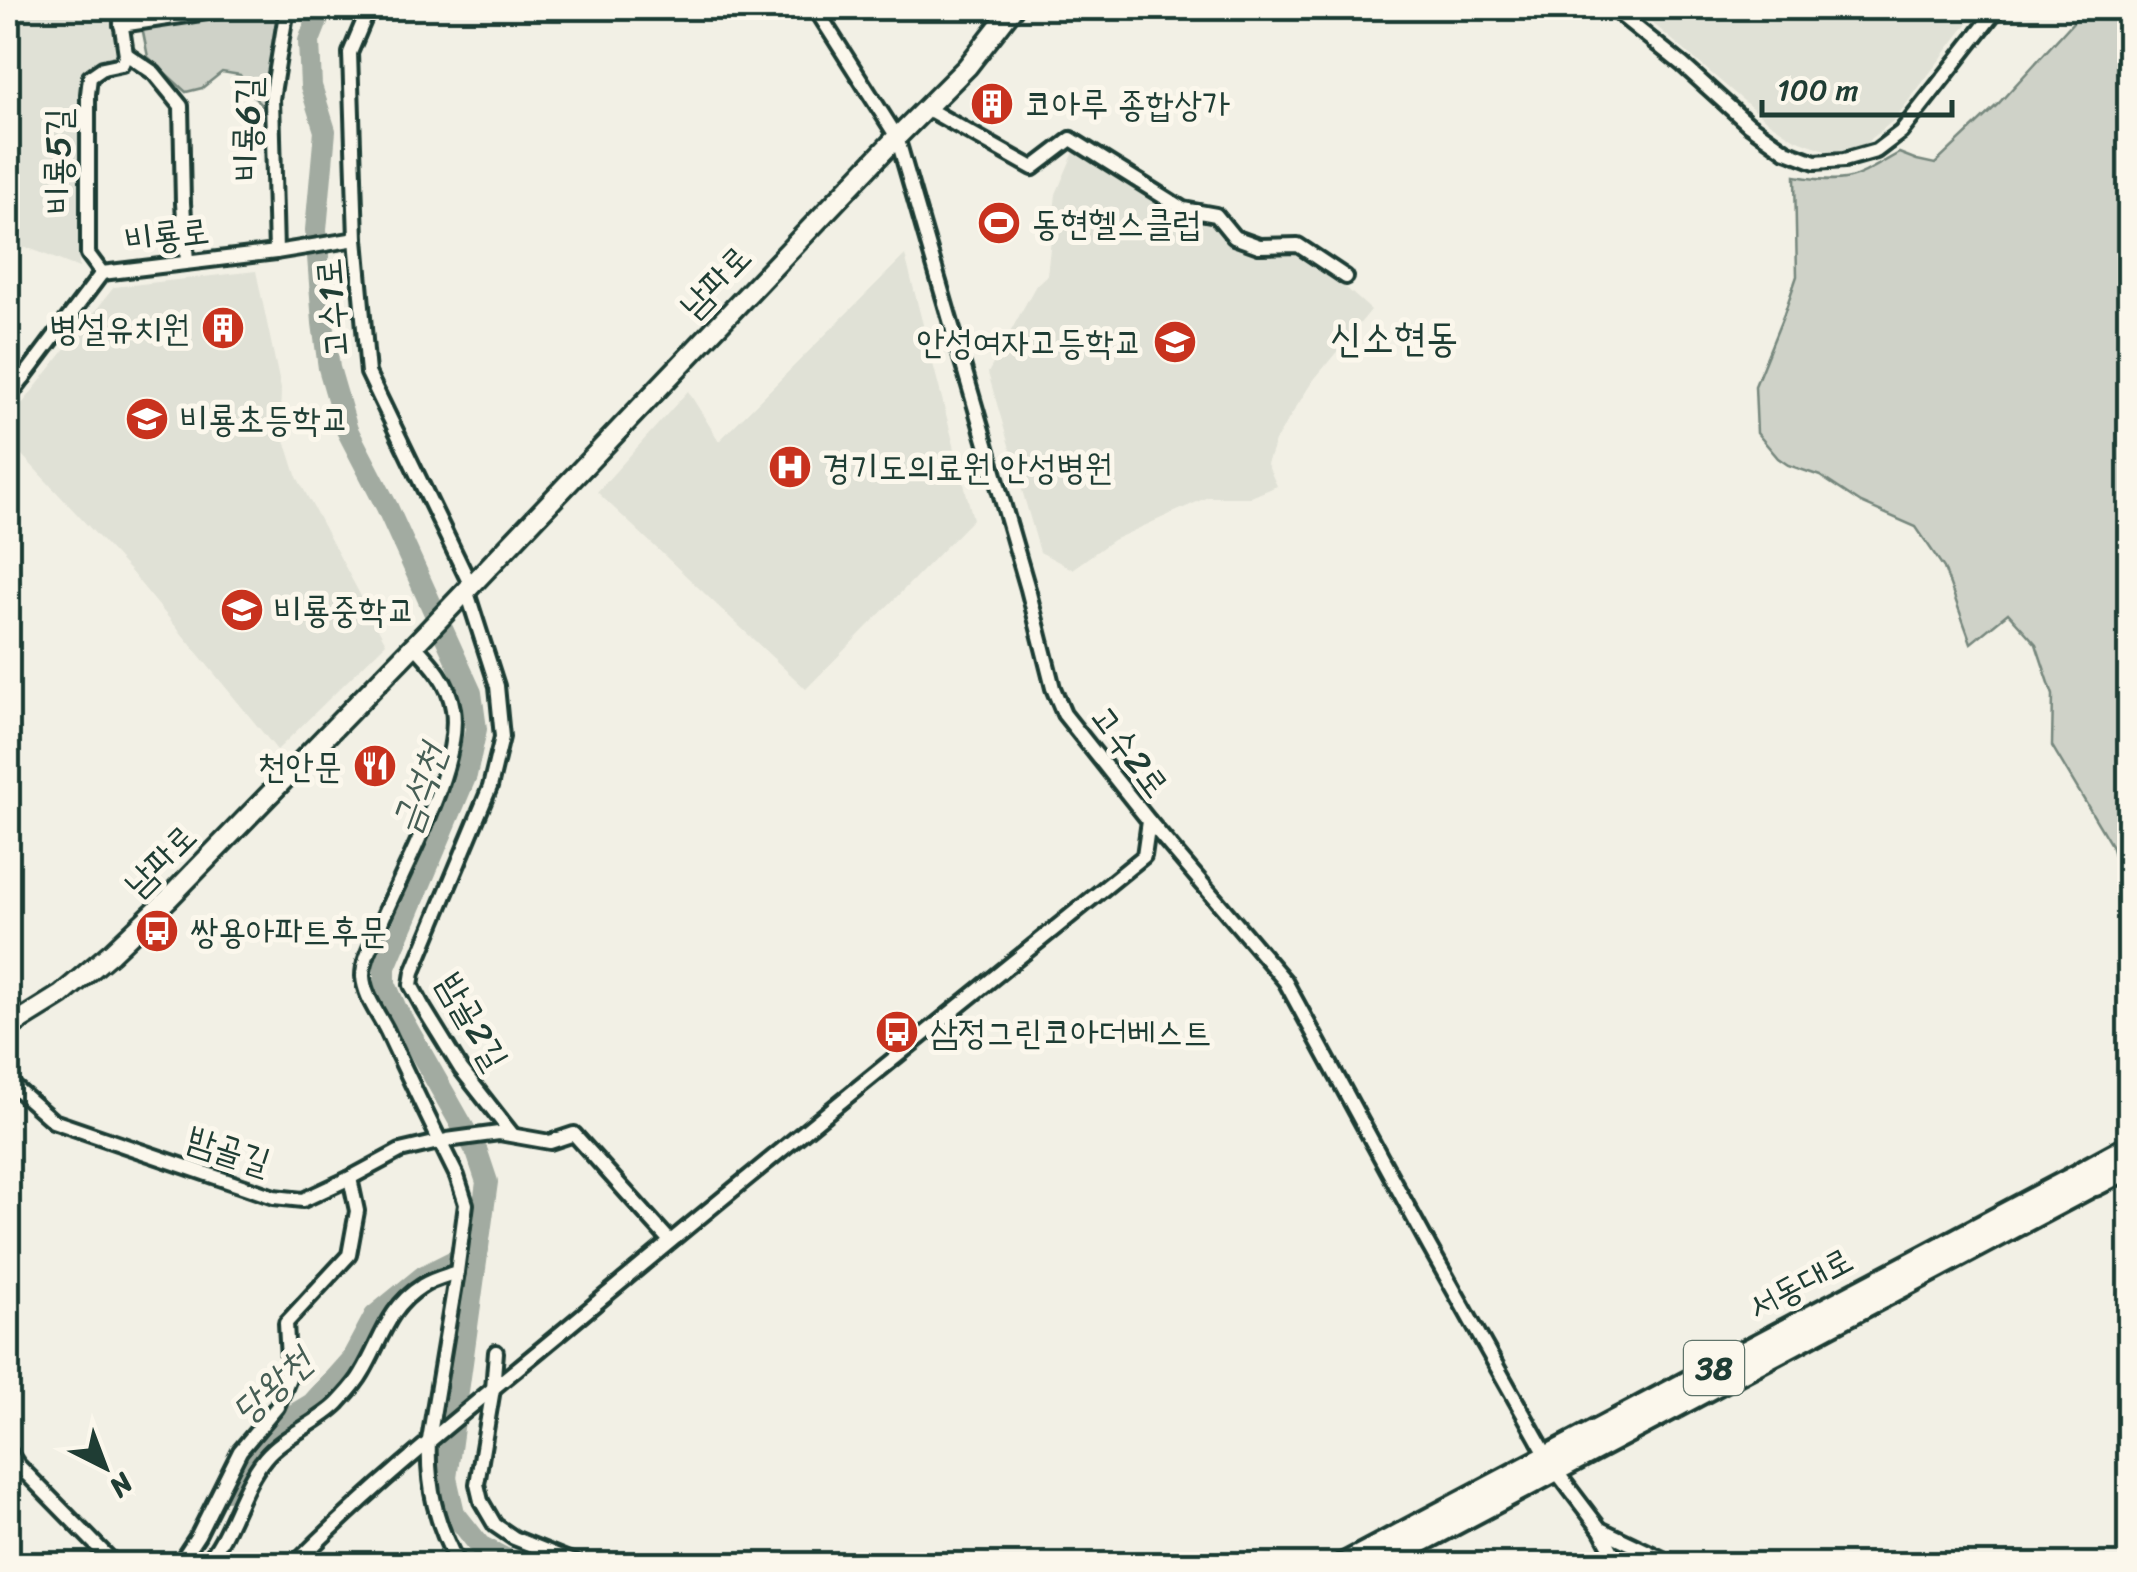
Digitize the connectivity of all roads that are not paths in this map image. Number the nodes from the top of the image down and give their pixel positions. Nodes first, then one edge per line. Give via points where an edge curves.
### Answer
1 (120, 8) edge
2 (234, 8) edge
3 (286, 8) edge
4 (370, 8) edge
5 (815, 8) edge
6 (1012, 8) edge
7 (1612, 8) edge
8 (1998, 8) edge
9 (190, 11) edge
10 (121, 25) junction
11 (126, 54) junction
12 (926, 108) junction
13 (897, 137) junction
14 (356, 239) junction
15 (276, 252) junction
16 (187, 262) junction
17 (102, 273) junction
18 (1346, 277) dead end
19 (8, 366) edge
20 (24, 377) junction
21 (8, 398) edge
22 (465, 590) junction
23 (420, 639) junction
24 (1148, 820) junction
25 (8, 1000) edge
26 (13, 1024) edge
27 (8, 1081) edge
28 (505, 1134) junction
29 (443, 1141) junction
30 (2130, 1148) edge
31 (2130, 1166) edge
32 (350, 1178) junction
33 (2090, 1178) junction
34 (670, 1241) junction
35 (458, 1269) junction
36 (496, 1352) dead end
37 (487, 1394) junction
38 (434, 1435) junction
39 (8, 1450) edge
40 (1551, 1463) junction
41 (1600, 1529) junction
42 (115, 1564) edge
43 (178, 1564) edge
44 (205, 1564) edge
45 (295, 1564) edge
46 (458, 1564) edge
47 (579, 1564) edge
48 (1344, 1564) edge
49 (1379, 1564) edge
50 (1619, 1564) edge
51 (1680, 1564) edge

1 - 10 street
2 - 9 street
3 - 15 street, 비룡6길 via 272,99
4 - 14 street, 고수1로 via 350,53
5 - 13 street, 고수2로
6 - 12 street, 남파로
7 - 8 street via 1748,124 1815,162 1876,151 1900,132
9 - 10 street
10 - 11 street
11 - 16 street via 154,73 181,106
11 - 17 street, 비룡5길 via 122,64 90,77 88,94 88,254
12 - 13 street, 남파로
12 - 18 street via 1033,168 1071,139 1183,209 1216,215 1234,236 1259,246 1298,245
13 - 22 street, 남파로
13 - 24 street, 고수2로 via 1054,688 1064,714
14 - 15 street, 비룡로
14 - 22 street, 고수1로 via 368,373
15 - 16 street, 비룡로
16 - 17 street, 비룡로
17 - 20 street, 비룡로
19 - 20 street
20 - 21 street, 비룡로
22 - 23 street, 남파로
22 - 28 street, 밤골2길 via 496,686 502,738 490,787 412,984
23 - 26 street, 남파로 via 111,953 61,996
23 - 29 street via 453,711 452,752 363,969 364,989
24 - 34 street, 고수2로 via 1144,856
24 - 40 street via 1285,981
25 - 26 street
27 - 32 street, 밤골길 via 53,1121 274,1197 302,1200
28 - 29 street, 밤골길
28 - 34 street, 밤골길 via 550,1142 574,1134
29 - 32 street, 밤골길 via 400,1151
29 - 35 street via 466,1204
30 - 33 highway, 서동대로 / 38
31 - 33 highway, 서동대로 / 38
32 - 43 street via 357,1211 349,1254 286,1323 288,1378 277,1407 240,1451
33 - 40 main road, 서동대로 / 38
34 - 37 street, 고수2로
35 - 38 street
35 - 44 street via 405,1298 334,1407 266,1458
36 - 37 street
37 - 38 street, 고수2로
37 - 47 street via 480,1501 495,1525 514,1538
38 - 45 street, 고수2로
38 - 46 street via 431,1493
39 - 42 street
40 - 41 street
40 - 48 main road, 서동대로 / 38
40 - 49 main road, 서동대로 / 38
41 - 50 street
41 - 51 street

